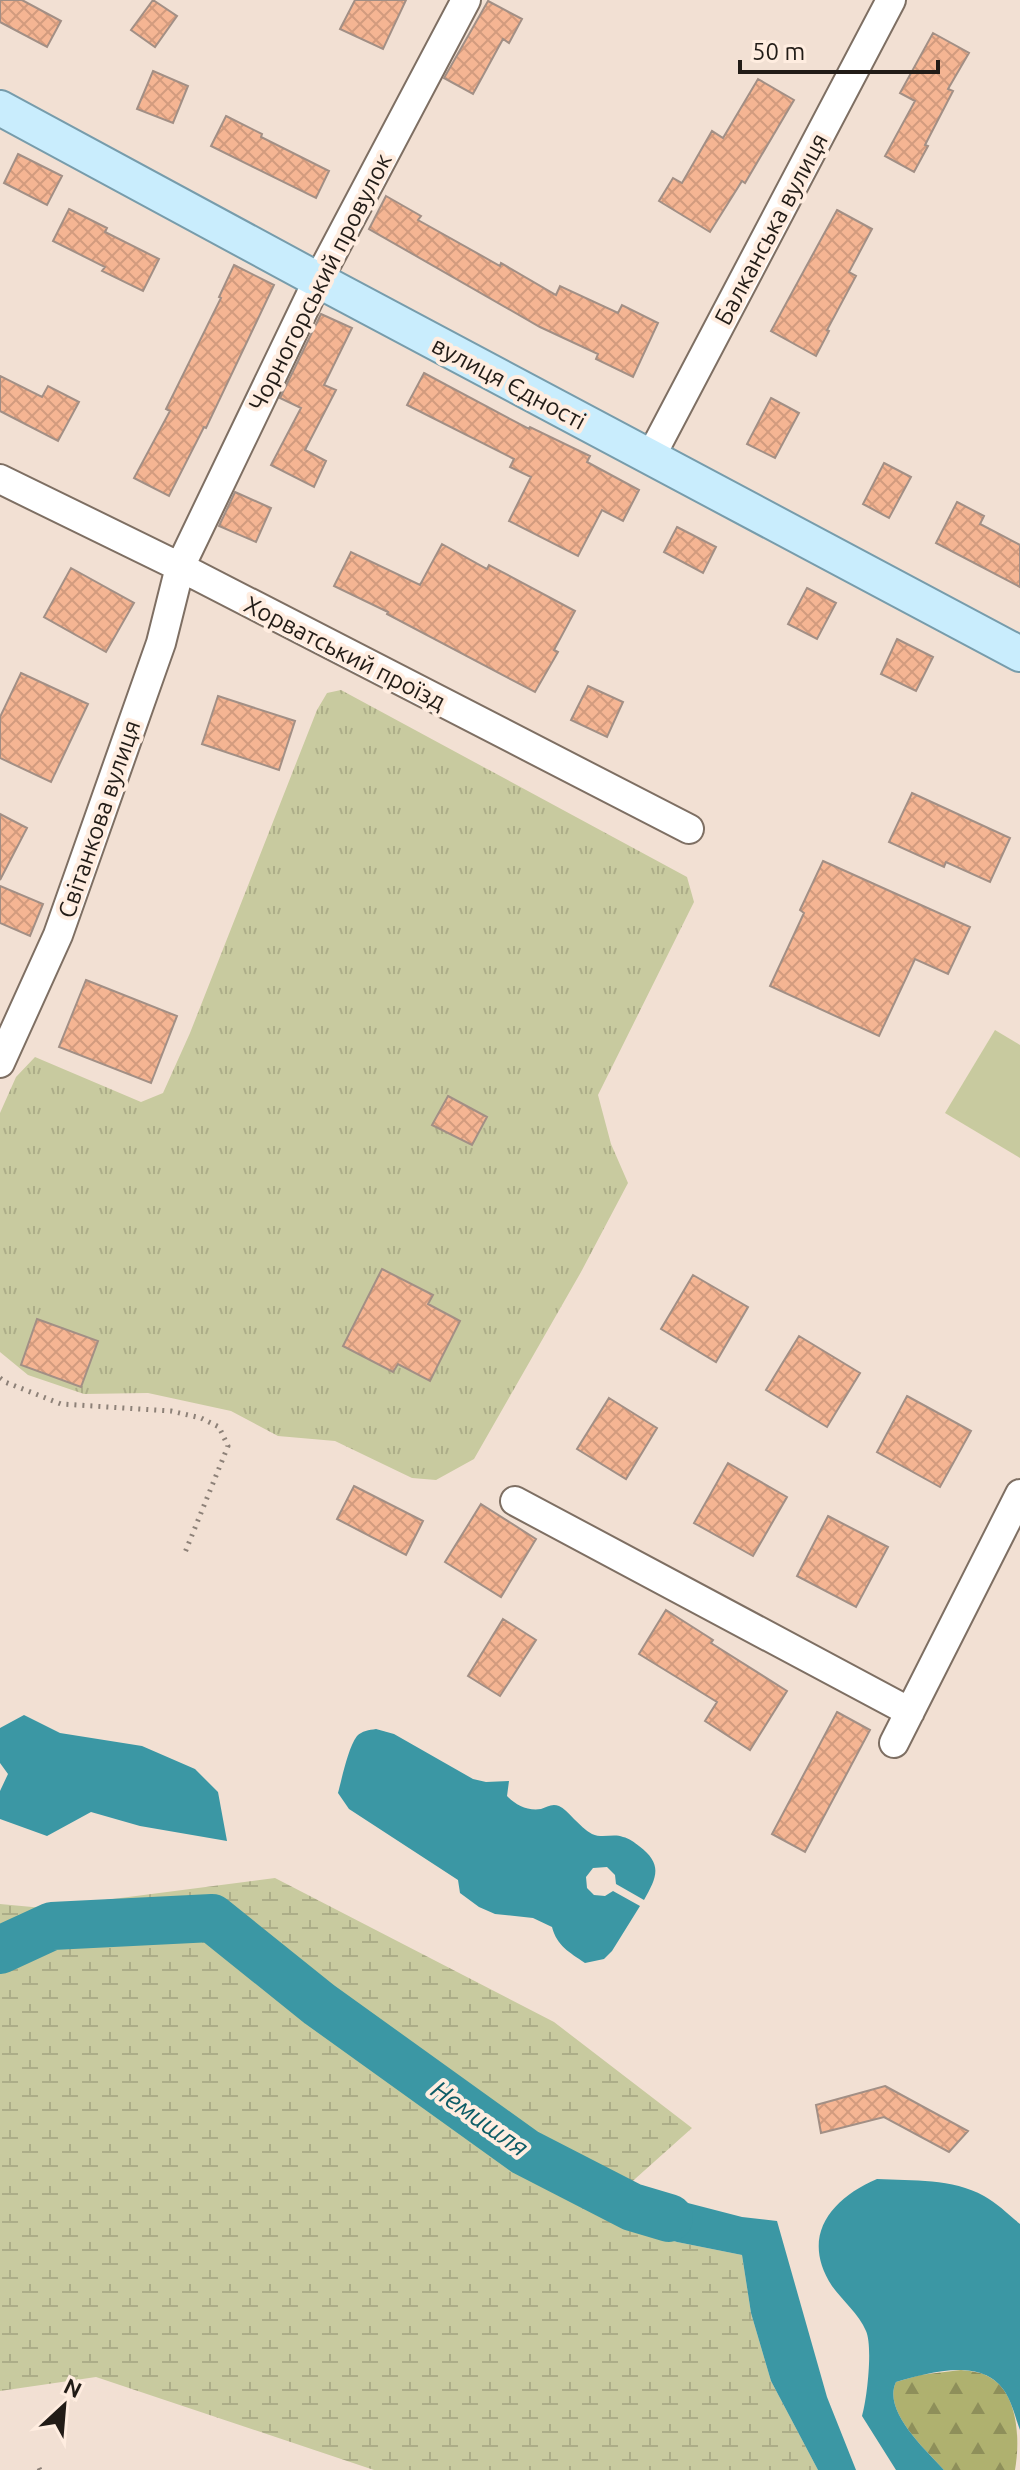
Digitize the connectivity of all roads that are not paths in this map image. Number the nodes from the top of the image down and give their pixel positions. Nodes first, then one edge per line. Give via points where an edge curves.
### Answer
1 (466, 0) edge
2 (891, 0) edge
3 (0, 108) edge
4 (318, 280) junction
5 (650, 458) junction
6 (0, 479) edge
7 (180, 567) junction
8 (1020, 654) edge
9 (689, 829) dead end
10 (0, 1063) edge
11 (1020, 1494) edge
12 (515, 1501) dead end
13 (910, 1712) junction
14 (894, 1743) dead end

1 - 4 street, Чорногорський провулок
2 - 5 street, Балканська вулиця
3 - 4 main road, вулиця Єдності
4 - 5 main road, вулиця Єдності
4 - 7 street, Чорногорський провулок
5 - 8 main road, вулиця Єдності
6 - 7 street, Хорватський проїзд
7 - 9 street, Хорватський проїзд
7 - 10 street, Світанкова вулиця via 161,643 58,935
11 - 13 street
12 - 13 street
13 - 14 street

